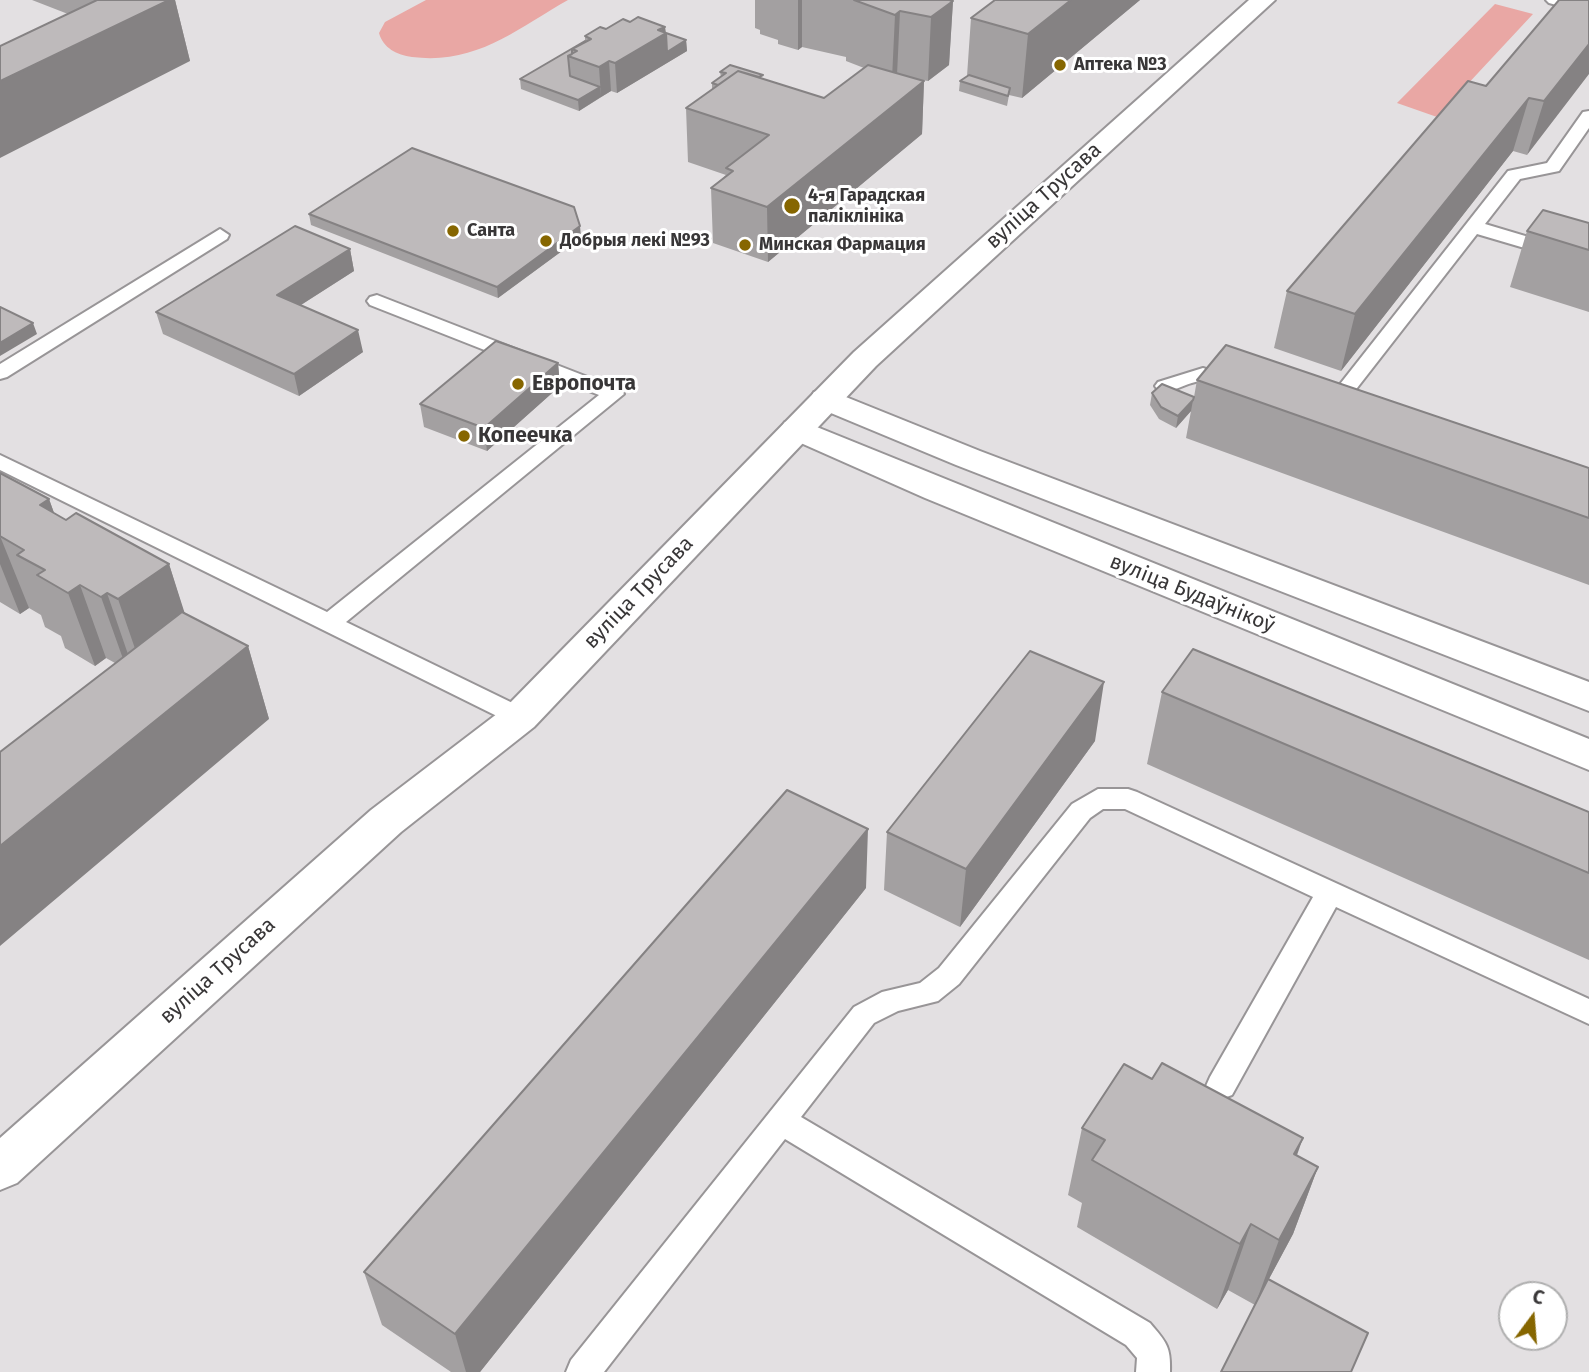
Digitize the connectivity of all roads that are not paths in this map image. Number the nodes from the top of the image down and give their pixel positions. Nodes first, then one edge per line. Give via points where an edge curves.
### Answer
1 (1263, 0) edge
2 (1554, 0) edge
3 (1589, 9) edge
4 (1589, 116) edge
5 (1474, 227) junction
6 (220, 235) dead end
7 (1589, 261) edge
8 (377, 302) dead end
9 (0, 373) edge
10 (1165, 386) edge
11 (1252, 390) edge
12 (826, 399) junction
13 (1326, 416) edge
14 (797, 429) junction
15 (0, 462) edge
16 (328, 624) junction
17 (1589, 697) edge
18 (520, 718) junction
19 (1589, 755) edge
20 (1329, 894) junction
21 (1589, 1012) edge
22 (1222, 1086) dead end
23 (779, 1121) junction
24 (0, 1168) edge
25 (583, 1372) edge
26 (1153, 1372) edge

1 - 12 street, вуліца Трусава via 864,359
2 - 3 lane
4 - 5 lane via 1553,167 1514,175
5 - 7 lane
5 - 13 lane
6 - 9 lane
8 - 16 lane via 614,394
10 - 11 lane via 1203,374
12 - 14 street, вуліца Трусава
12 - 17 street
14 - 18 street, вуліца Трусава
14 - 19 street, вуліца Будаўнікоў
15 - 16 lane
16 - 18 lane
18 - 24 street, вуліца Трусава via 386,821
20 - 21 lane
20 - 22 lane
20 - 23 lane via 1128,799 1098,799 1081,811 949,976 928,993 892,1000 864,1015
23 - 25 lane
23 - 26 lane via 1138,1334 1154,1353

